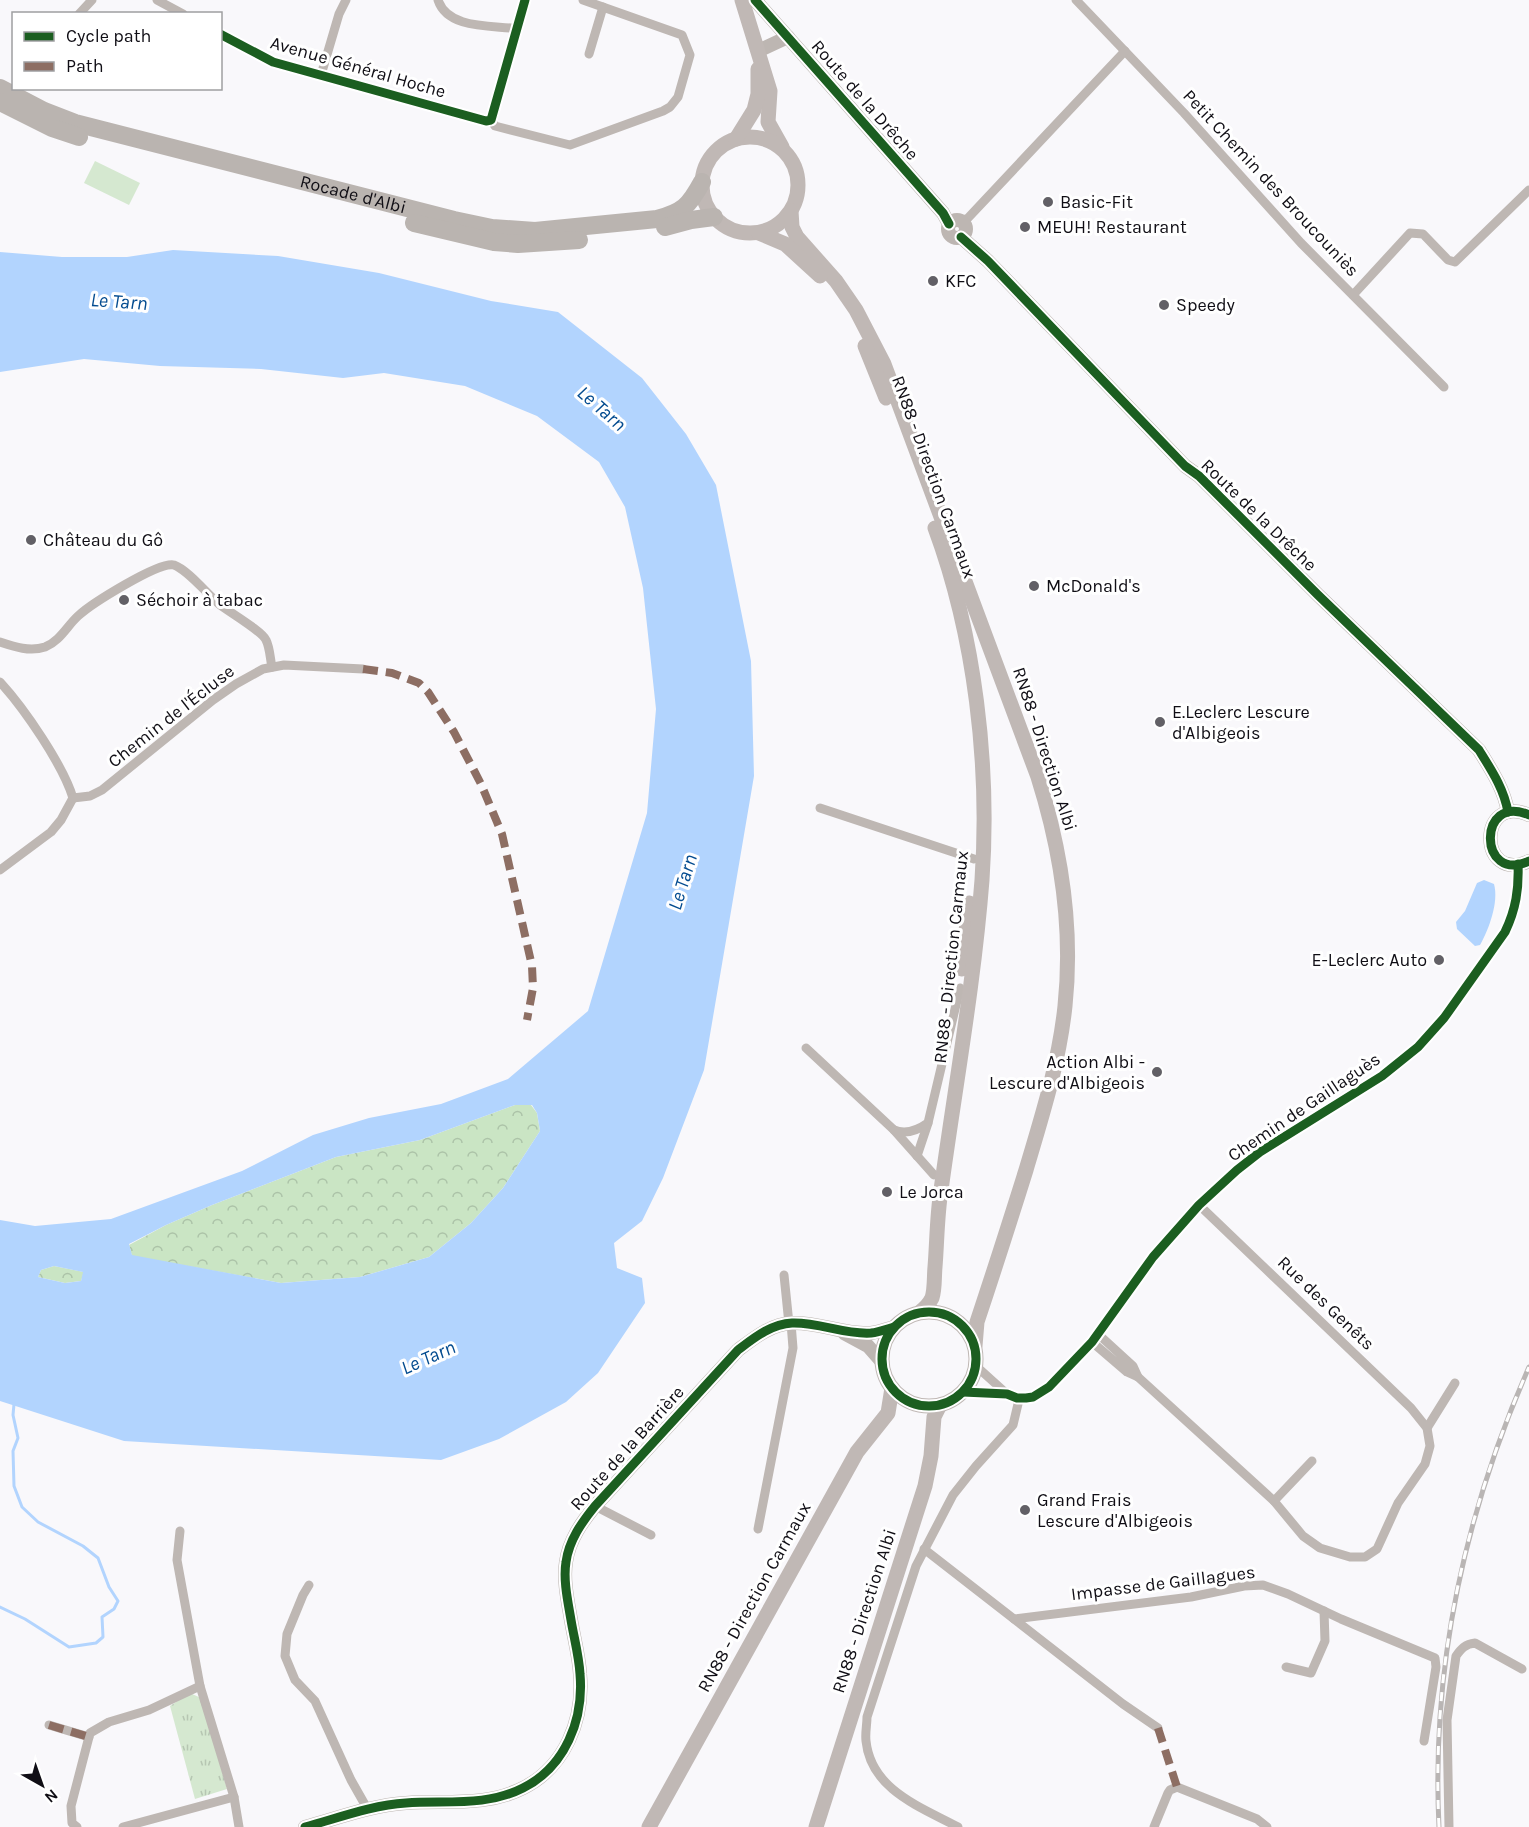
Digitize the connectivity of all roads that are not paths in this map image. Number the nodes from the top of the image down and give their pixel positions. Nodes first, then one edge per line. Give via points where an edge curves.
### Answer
1 (92, 0) edge
2 (158, 0) edge
3 (346, 0) edge
4 (438, 0) edge
5 (525, 0) edge
6 (583, 0) edge
7 (742, 0) edge
8 (755, 0) edge
9 (1076, 0) edge
10 (603, 7) junction
11 (81, 12) edge
12 (179, 12) edge
13 (518, 29) junction
14 (222, 35) edge
15 (788, 37) junction
16 (758, 51) junction
17 (1125, 51) junction
18 (589, 54) dead end
19 (321, 75) junction
20 (0, 88) edge
21 (0, 102) edge
22 (491, 120) junction
23 (736, 139) junction
24 (783, 150) junction
25 (702, 182) junction
26 (1529, 190) edge
27 (791, 211) junction
28 (714, 217) junction
29 (959, 229) junction
30 (759, 233) junction
31 (1353, 295) junction
32 (1444, 387) dead end
33 (938, 538) junction
34 (0, 642) edge
35 (272, 667) junction
36 (363, 669) dead end
37 (0, 682) edge
38 (73, 798) junction
39 (820, 808) dead end
40 (1508, 812) junction
41 (1529, 815) edge
42 (974, 859) junction
43 (1524, 862) edge
44 (0, 870) edge
45 (960, 988) junction
46 (806, 1048) dead end
47 (928, 1123) junction
48 (894, 1130) junction
49 (917, 1156) junction
50 (934, 1175) junction
51 (1199, 1205) junction
52 (935, 1271) junction
53 (784, 1275) dead end
54 (920, 1312) junction
55 (790, 1323) junction
56 (894, 1326) junction
57 (840, 1330) junction
58 (1095, 1338) junction
59 (975, 1346) junction
60 (882, 1362) junction
61 (976, 1366) junction
62 (1455, 1383) dead end
63 (892, 1388) junction
64 (963, 1392) junction
65 (1012, 1396) junction
66 (940, 1405) junction
67 (1427, 1428) junction
68 (1312, 1461) dead end
69 (1274, 1501) junction
70 (595, 1506) junction
71 (759, 1529) dead end
72 (180, 1531) dead end
73 (651, 1535) dead end
74 (924, 1549) junction
75 (309, 1585) dead end
76 (1324, 1611) junction
77 (1014, 1619) junction
78 (1286, 1666) dead end
79 (1522, 1669) dead end
80 (200, 1686) junction
81 (49, 1725) dead end
82 (1158, 1728) dead end
83 (89, 1737) junction
84 (1424, 1741) dead end
85 (234, 1797) junction
86 (369, 1810) junction
87 (77, 1827) edge
88 (123, 1827) edge
89 (239, 1827) edge
90 (305, 1827) edge
91 (649, 1827) edge
92 (816, 1827) edge
93 (958, 1827) edge
94 (1154, 1827) edge
95 (1267, 1827) edge
96 (1449, 1827) edge

1 - 11 street
2 - 12 street
3 - 19 street, Avenue Général Hoche
4 - 13 street via 444,10 460,21
5 - 13 street
6 - 10 street, Avenue Général Hoche
7 - 16 main road
8 - 15 street, Route de la Drêche
9 - 17 street, Petit Chemin des Broucouniès
10 - 18 street
10 - 22 street, Avenue Général Hoche via 682,35 690,55 678,97 670,107 570,145 495,126
13 - 22 street
14 - 19 street, Avenue Général Hoche via 273,62
15 - 16 street, Route de la Drêche
15 - 29 street, Route de la Drêche
16 - 23 main road via 758,94 754,110
16 - 24 main road via 770,91 768,122
17 - 29 street
17 - 31 street, Petit Chemin des Broucouniès
19 - 22 street, Avenue Général Hoche
20 - 25 highway, Rocade d'Albi via 75,123 492,228 535,231 657,219 684,208
21 - 28 highway, Rocade d'Albi via 76,136 494,242 621,235
23 - 24 main road via 761,138
23 - 25 main road via 712,155
24 - 27 main road via 792,160 799,186
25 - 28 main road via 705,201
26 - 31 street via 1455,262 1448,260 1423,234 1410,233
27 - 30 main road via 772,229
27 - 59 main road, RN88 - Direction Albi via 797,237 837,281 884,364 987,639 1056,841 1067,974 1057,1056 1046,1106 977,1322
28 - 30 main road via 737,232
29 - 40 street, Route de la Drêche via 1185,466 1479,750 1498,780
30 - 33 main road, RN88 - Direction Carmaux via 784,244 810,266 841,298 852,316
31 - 32 street, Petit Chemin des Broucouniès
33 - 42 main road via 971,734
33 - 52 main road, RN88 - Direction Carmaux via 961,617 978,714 984,823 976,943 940,1192
34 - 35 street via 26,649 45,646 114,591 159,566 173,565 230,613 262,634
35 - 36 street, Chemin de l'Écluse
35 - 38 street, Chemin de l'Écluse via 256,672 213,700 102,790
37 - 38 street via 52,755
38 - 44 street via 51,832
39 - 42 street
40 - 41 street
40 - 43 street via 1495,821 1489,842 1499,859
42 - 45 main road
43 - 51 street, Chemin de Gaillaguès via 1505,932 1425,1041 1383,1076 1260,1152
45 - 47 street
45 - 50 main road
46 - 48 street
47 - 48 street via 918,1130
47 - 49 street
48 - 49 street
49 - 50 street
50 - 52 main road via 930,1228
51 - 58 street, Chemin de Gaillaguès via 1153,1257
51 - 67 street, Rue des Genêts via 1411,1407
52 - 54 main road, RN88 - Direction Carmaux via 932,1298
53 - 55 street
54 - 56 main road
54 - 59 main road via 938,1312 954,1318 967,1330
55 - 57 street, Route de la Barrière
55 - 70 street, Route de la Barrière via 758,1335 738,1350
55 - 71 street via 793,1348
56 - 57 street, Route de la Barrière via 872,1333
56 - 60 main road via 884,1343
57 - 60 street, Route de la Barrière via 868,1346
58 - 65 street, Chemin de Gaillaguès via 1049,1387 1033,1397
58 - 69 street via 1127,1372 1138,1377
59 - 61 main road
60 - 63 main road
61 - 64 main road
61 - 65 street
62 - 67 street
63 - 66 main road via 905,1400 922,1406
63 - 91 main road, RN88 - Direction Carmaux via 888,1413 857,1452
64 - 65 street, Chemin de Gaillaguès
64 - 66 main road
65 - 74 street via 1018,1404 1013,1425 952,1495
66 - 92 main road, RN88 - Direction Albi via 934,1417 925,1486
67 - 69 street via 1430,1446 1425,1464 1398,1503 1377,1549 1365,1557 1320,1548 1304,1536
68 - 69 street
70 - 73 street
70 - 86 street, Route de la Barrière via 580,1526 565,1563 580,1675 579,1705 566,1748 554,1765 522,1789 497,1798 405,1803
72 - 80 street via 177,1560
74 - 77 street
74 - 93 street via 875,1689 865,1740 882,1780 906,1801
75 - 86 street via 287,1634 285,1656 295,1680 315,1701
76 - 77 street, Impasse de Gaillagues via 1263,1585
76 - 78 street via 1325,1641 1311,1673
76 - 84 street, Impasse de Gaillagues via 1435,1658
77 - 82 street
79 - 96 street via 1474,1643 1456,1656 1447,1720
80 - 83 street via 149,1710 109,1722
80 - 85 street
81 - 83 street
83 - 87 street via 71,1806 72,1823
85 - 88 street
85 - 89 street
86 - 90 street, Route de la Barrière
94 - 95 street via 1168,1793 1177,1787 1257,1819

